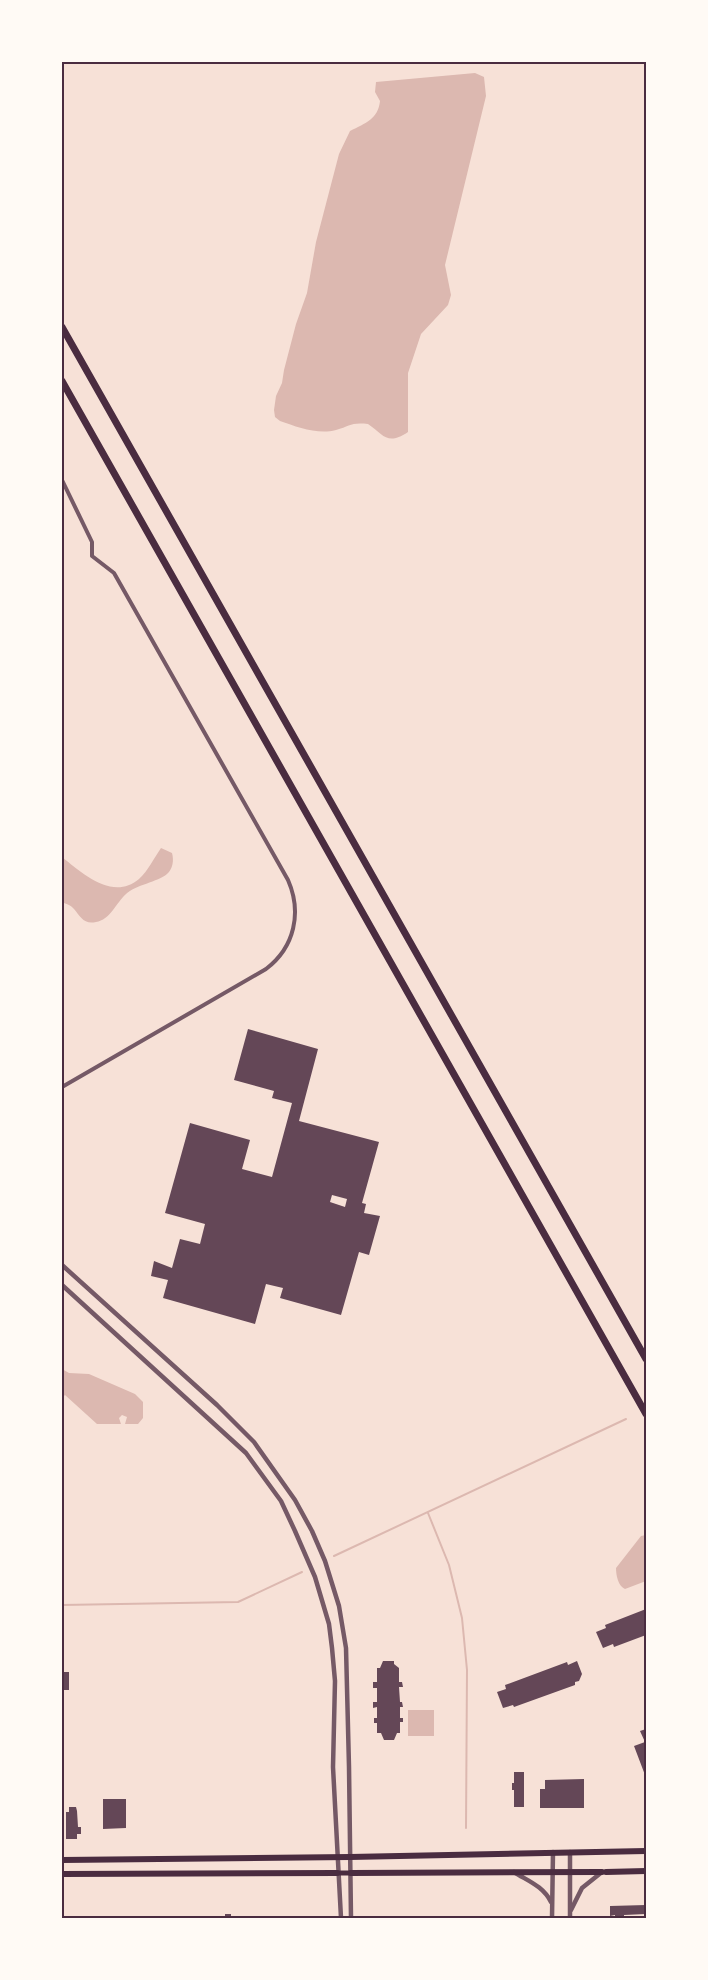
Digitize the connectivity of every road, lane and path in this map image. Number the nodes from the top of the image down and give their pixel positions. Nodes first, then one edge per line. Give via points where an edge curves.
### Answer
1 (62, 327) edge
2 (62, 381) edge
3 (62, 480) edge
4 (62, 1087) edge
5 (62, 1265) edge
6 (62, 1285) edge
7 (646, 1359) edge
8 (646, 1414) edge
9 (332, 1648) junction
10 (346, 1648) junction
11 (646, 1851) edge
12 (554, 1852) junction
13 (570, 1852) junction
14 (336, 1857) junction
15 (350, 1857) junction
16 (62, 1860) edge
17 (646, 1871) edge
18 (514, 1872) junction
19 (554, 1872) junction
20 (569, 1872) junction
21 (604, 1872) junction
22 (337, 1873) junction
23 (351, 1873) junction
24 (62, 1874) edge
25 (552, 1904) junction
26 (570, 1916) edge
27 (341, 1918) edge
28 (351, 1918) edge
29 (552, 1918) edge

1 - 7 highway
2 - 8 highway
3 - 4 street via 92,542 92,556 114,573 288,880 296,911 289,940 266,969
5 - 10 street via 217,1406 270,1462 316,1541 339,1606
6 - 9 street via 246,1453 281,1501 295,1531 315,1577
9 - 10 street
9 - 14 street
10 - 15 street
11 - 13 main road
12 - 13 main road
12 - 15 main road
12 - 19 street
13 - 20 street
14 - 15 main road
14 - 16 main road
14 - 22 street
15 - 23 street
17 - 21 main road
18 - 19 main road
18 - 23 main road
18 - 25 street via 546,1892
19 - 20 main road
19 - 25 street
20 - 21 main road
20 - 26 street
21 - 26 street via 582,1887
22 - 23 main road
22 - 24 main road
22 - 27 street
23 - 28 street
25 - 29 street

